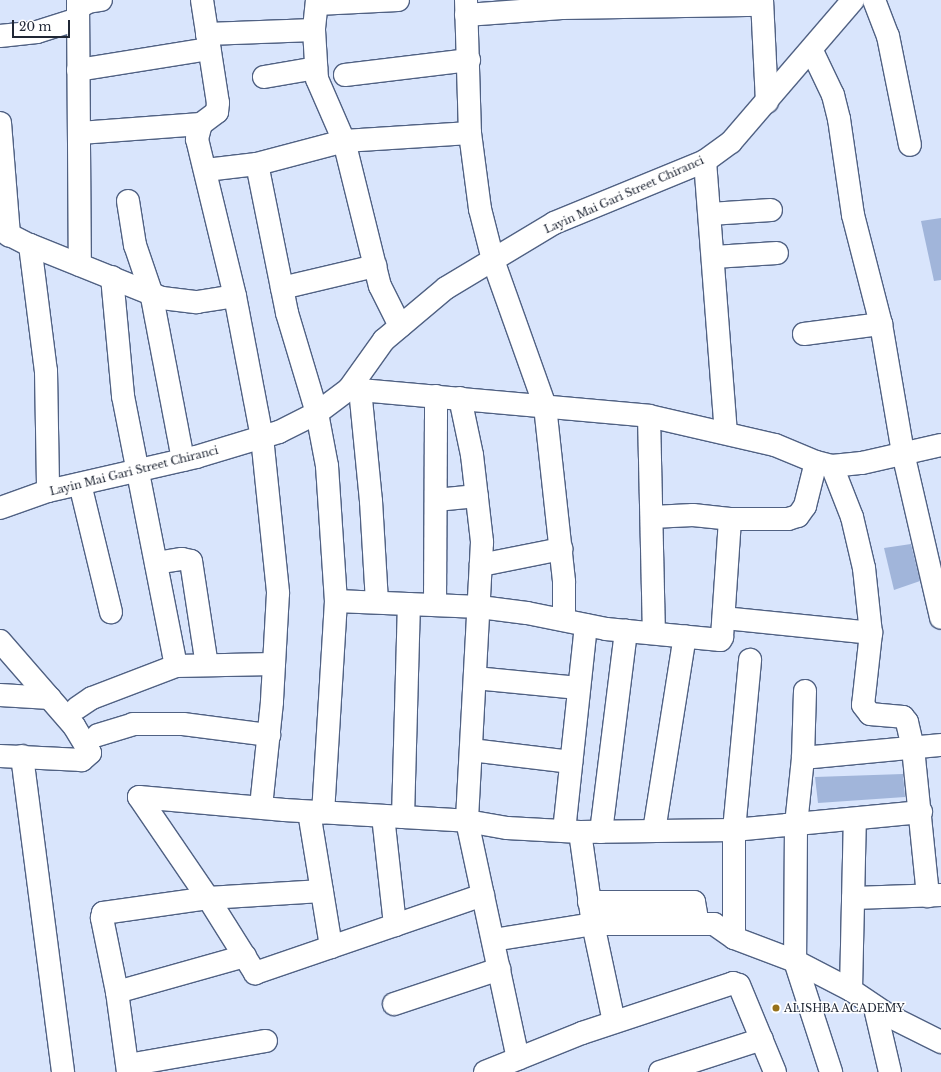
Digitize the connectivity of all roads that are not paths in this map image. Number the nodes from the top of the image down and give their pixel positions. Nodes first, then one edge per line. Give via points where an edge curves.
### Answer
1 (101, 0) edge
2 (202, 0) edge
3 (398, 0) edge
4 (853, 0) edge
5 (874, 0) edge
6 (317, 2) edge
7 (762, 2) edge
8 (466, 8) edge
9 (78, 9) edge
10 (314, 30) junction
11 (0, 36) edge
12 (208, 41) junction
13 (812, 51) junction
14 (469, 60) junction
15 (316, 68) junction
16 (78, 70) junction
17 (345, 75) dead end
18 (264, 77) dead end
19 (767, 102) junction
20 (0, 123) edge
21 (201, 124) junction
22 (80, 133) junction
23 (470, 133) junction
24 (344, 141) junction
25 (910, 145) dead end
26 (705, 161) junction
27 (257, 164) junction
28 (206, 170) junction
29 (128, 201) dead end
30 (771, 210) dead end
31 (710, 214) junction
32 (5, 233) edge
33 (30, 245) junction
34 (777, 253) dead end
35 (714, 257) junction
36 (493, 260) junction
37 (80, 265) junction
38 (375, 266) junction
39 (112, 277) junction
40 (282, 288) junction
41 (151, 292) junction
42 (235, 296) junction
43 (881, 324) junction
44 (400, 326) junction
45 (804, 334) dead end
46 (354, 389) junction
47 (436, 396) junction
48 (460, 398) junction
49 (545, 406) junction
50 (317, 413) junction
51 (650, 416) junction
52 (726, 432) junction
53 (262, 437) junction
54 (941, 445) edge
55 (903, 453) junction
56 (183, 460) junction
57 (824, 464) junction
58 (137, 470) junction
59 (80, 484) junction
60 (48, 491) junction
61 (477, 496) junction
62 (436, 500) junction
63 (0, 508) edge
64 (652, 517) junction
65 (730, 519) junction
66 (561, 549) junction
67 (156, 563) junction
68 (481, 564) junction
69 (336, 601) junction
70 (377, 602) junction
71 (409, 604) junction
72 (435, 605) junction
73 (480, 607) junction
74 (111, 612) dead end
75 (724, 618) junction
76 (941, 618) edge
77 (564, 620) junction
78 (586, 625) junction
79 (626, 631) junction
80 (654, 633) junction
81 (871, 633) junction
82 (685, 636) junction
83 (0, 641) edge
84 (750, 660) dead end
85 (274, 664) junction
86 (207, 665) junction
87 (176, 666) junction
88 (475, 678) junction
89 (579, 688) junction
90 (805, 692) dead end
91 (0, 695) edge
92 (50, 698) junction
93 (77, 708) dead end
94 (98, 735) dead end
95 (269, 735) junction
96 (941, 744) edge
97 (913, 748) junction
98 (471, 750) junction
99 (0, 756) edge
100 (22, 756) junction
101 (802, 758) junction
102 (571, 762) junction
103 (261, 807) junction
104 (316, 812) junction
105 (921, 812) junction
106 (393, 817) junction
107 (855, 819) junction
108 (467, 821) junction
109 (796, 825) junction
110 (734, 830) junction
111 (654, 831) junction
112 (582, 832) junction
113 (322, 891) junction
114 (483, 895) junction
115 (935, 895) edge
116 (208, 898) junction
117 (853, 898) junction
118 (590, 902) junction
119 (593, 924) junction
120 (698, 924) junction
121 (395, 925) junction
122 (734, 938) junction
123 (493, 940) junction
124 (331, 947) junction
125 (245, 956) junction
126 (795, 961) junction
127 (499, 969) junction
128 (851, 990) junction
129 (117, 992) junction
130 (394, 1004) dead end
131 (875, 1008) junction
132 (614, 1022) junction
133 (762, 1039) junction
134 (266, 1041) dead end
135 (941, 1042) edge
136 (518, 1059) junction
137 (128, 1068) edge
138 (63, 1072) edge
139 (485, 1072) edge
140 (660, 1072) edge
141 (776, 1072) edge
142 (832, 1072) edge
143 (890, 1072) edge

1 - 9 street via 88,2
2 - 12 street
3 - 6 street
4 - 13 street, Layin Mai Gari Street Chiranci
5 - 25 street via 888,36
6 - 10 street
7 - 8 street
7 - 19 street
8 - 14 street
9 - 11 street via 37,32
9 - 16 street
10 - 12 street
10 - 15 street
12 - 16 street
12 - 21 street via 218,112
13 - 19 street, Layin Mai Gari Street Chiranci
13 - 43 street via 833,95 853,215
14 - 17 street
14 - 23 street
15 - 18 street
15 - 24 street via 317,79
16 - 22 street
19 - 26 street, Layin Mai Gari Street Chiranci via 731,142
20 - 32 street
21 - 22 street
21 - 28 street via 197,139
22 - 37 street
23 - 24 street
23 - 36 street via 480,208
24 - 27 street
24 - 38 street
26 - 31 street
26 - 36 street, Layin Mai Gari Street Chiranci via 554,223
27 - 28 street
27 - 40 street
28 - 42 street
29 - 41 street via 136,245
30 - 31 street
31 - 35 street
32 - 33 street
33 - 37 street
33 - 60 street via 46,371
34 - 35 street
35 - 52 street
36 - 44 street, Layin Mai Gari Street Chiranci via 446,288
36 - 49 street
37 - 39 street
38 - 40 street
38 - 44 street via 380,286
39 - 41 street
39 - 58 street via 123,396
40 - 50 street via 296,347
41 - 42 street via 170,300 197,302
41 - 56 street
42 - 53 street
43 - 45 street
43 - 55 street
44 - 46 street, Layin Mai Gari Street Chiranci via 384,340
46 - 47 street
46 - 50 street, Layin Mai Gari Street Chiranci
46 - 70 street via 371,500
47 - 48 street
47 - 62 street
48 - 49 street
48 - 61 street
49 - 51 street
49 - 66 street
50 - 53 street, Layin Mai Gari Street Chiranci via 279,432
50 - 69 street via 327,466
51 - 52 street
51 - 64 street
52 - 57 street via 775,445
53 - 56 street, Layin Mai Gari Street Chiranci
53 - 85 street via 278,593
54 - 55 street
55 - 57 street via 862,463
55 - 76 street
56 - 58 street, Layin Mai Gari Street Chiranci
57 - 65 street via 806,506 798,516 788,519
57 - 81 street via 848,504 861,549
58 - 59 street, Layin Mai Gari Street Chiranci
58 - 67 street
59 - 60 street, Layin Mai Gari Street Chiranci
59 - 74 street
60 - 63 street, Layin Mai Gari Street Chiranci
61 - 62 street
61 - 68 street
62 - 72 street
64 - 65 street via 694,515
64 - 80 street
65 - 75 street
66 - 68 street
66 - 77 street
67 - 86 street via 182,559 191,561
67 - 87 street
68 - 73 street
69 - 70 street
69 - 104 street
70 - 71 street
71 - 72 street
71 - 106 street
72 - 73 street
73 - 77 street
73 - 88 street
75 - 81 street
75 - 82 street via 720,640
77 - 78 street
78 - 79 street
78 - 89 street
79 - 80 street
79 - 112 street
80 - 82 street
81 - 97 street via 863,705 870,714 903,717 907,722
82 - 111 street
83 - 92 street
84 - 110 street
85 - 86 street
85 - 95 street
86 - 87 street
87 - 93 street via 92,698
88 - 89 street
88 - 98 street
89 - 102 street
90 - 101 street
91 - 92 street
92 - 100 street via 74,726 90,753 82,760
94 - 95 street via 133,724 183,724
95 - 103 street
96 - 97 street
97 - 101 street
97 - 105 street
98 - 102 street
98 - 108 street
99 - 100 street
100 - 138 street
101 - 109 street
102 - 112 street
103 - 104 street
103 - 116 street via 139,798
104 - 106 street
104 - 113 street
105 - 107 street
105 - 115 street
106 - 108 street
106 - 121 street
107 - 109 street
107 - 117 street
108 - 112 street via 508,828
108 - 114 street
109 - 110 street
109 - 126 street
110 - 111 street
110 - 122 street
111 - 112 street
112 - 118 street
113 - 116 street
113 - 124 street
114 - 121 street
114 - 123 street
115 - 117 street
116 - 125 street
116 - 129 street via 103,913
117 - 128 street
118 - 119 street
118 - 120 street via 694,902
119 - 120 street
119 - 123 street
119 - 132 street
120 - 122 street via 720,926
121 - 124 street
122 - 126 street
123 - 127 street
124 - 125 street via 255,973
125 - 129 street
126 - 128 street
126 - 142 street
127 - 130 street
127 - 136 street
128 - 131 street
129 - 137 street
131 - 135 street
131 - 143 street
132 - 133 street via 733,983 739,985
132 - 136 street
133 - 140 street
133 - 141 street
134 - 137 street
136 - 139 street

